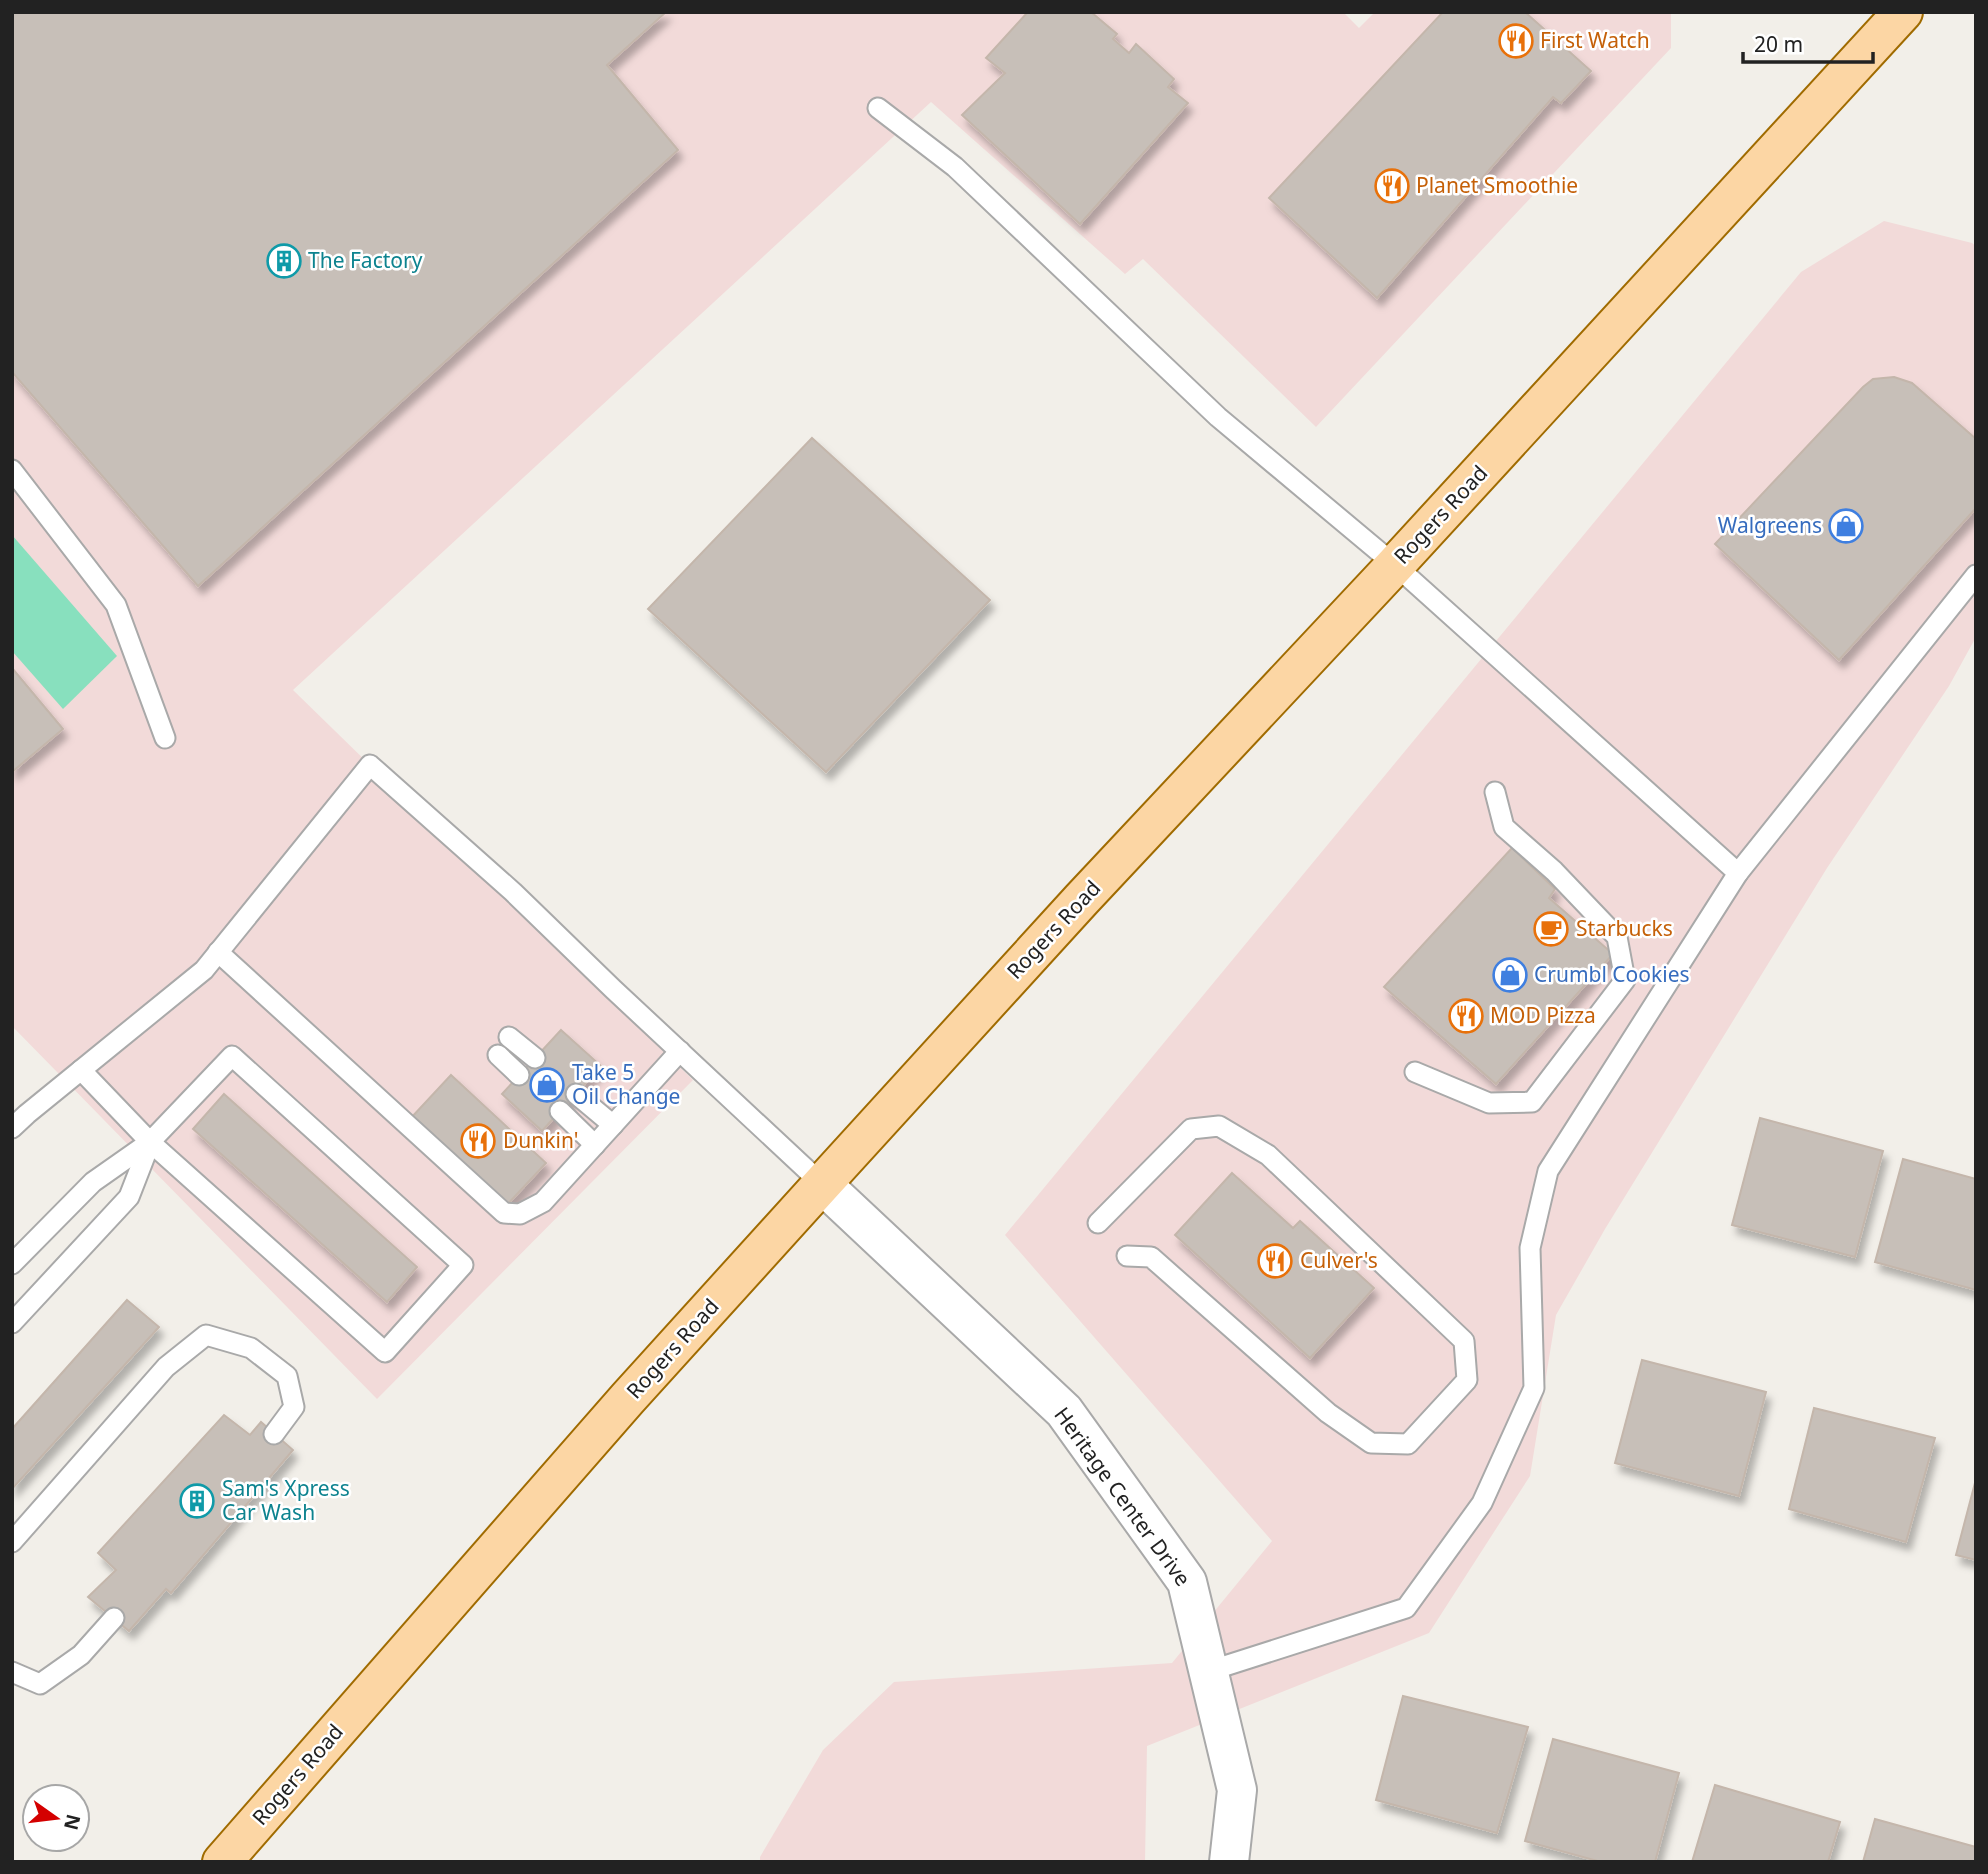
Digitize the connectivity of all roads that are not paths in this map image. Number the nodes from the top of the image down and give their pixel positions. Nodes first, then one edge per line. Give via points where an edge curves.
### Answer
1 (1903, 12) edge
2 (878, 108) dead end
3 (12, 470) edge
4 (1395, 565) junction
5 (1976, 575) edge
6 (165, 738) dead end
7 (1496, 792) dead end
8 (1738, 873) junction
9 (218, 952) junction
10 (509, 1037) dead end
11 (680, 1051) junction
12 (498, 1055) dead end
13 (535, 1058) dead end
14 (81, 1070) junction
15 (1415, 1072) dead end
16 (519, 1075) dead end
17 (576, 1094) dead end
18 (560, 1111) dead end
19 (613, 1125) junction
20 (12, 1128) edge
21 (150, 1142) junction
22 (595, 1144) junction
23 (822, 1184) junction
24 (1098, 1223) dead end
25 (1127, 1256) dead end
26 (12, 1264) edge
27 (12, 1323) edge
28 (274, 1434) dead end
29 (12, 1542) edge
30 (114, 1618) dead end
31 (1209, 1671) junction
32 (12, 1672) edge
33 (222, 1862) edge
34 (1229, 1862) edge

1 - 4 main road, Rogers Road
2 - 4 lane via 955,167 1218,417
3 - 6 lane via 116,605
4 - 8 lane
4 - 23 main road, Rogers Road
5 - 8 lane
7 - 15 lane via 1504,827 1617,937 1625,980 1532,1102 1489,1103
8 - 31 lane via 1548,1171 1530,1248 1534,1388 1482,1503 1406,1608
9 - 11 lane via 370,765 513,892
9 - 14 lane via 204,970
9 - 22 lane via 504,1213 520,1214 543,1202
10 - 13 lane
11 - 19 lane
11 - 23 lane
12 - 16 lane
14 - 20 lane
14 - 21 lane
17 - 19 lane
18 - 22 lane
19 - 22 lane
21 - 21 lane via 385,1352 463,1265 232,1056
21 - 26 lane via 93,1182
21 - 27 lane via 129,1197
23 - 31 street, Heritage Center Drive via 1064,1411 1187,1582
23 - 33 main road, Rogers Road
24 - 25 lane via 1191,1129 1219,1126 1268,1155 1464,1341 1467,1380 1408,1444 1371,1443 1328,1413 1151,1257
28 - 29 lane via 293,1407 287,1376 251,1348 206,1335 166,1367
30 - 32 lane via 81,1655 40,1684
31 - 34 street, Heritage Center Drive via 1237,1790

